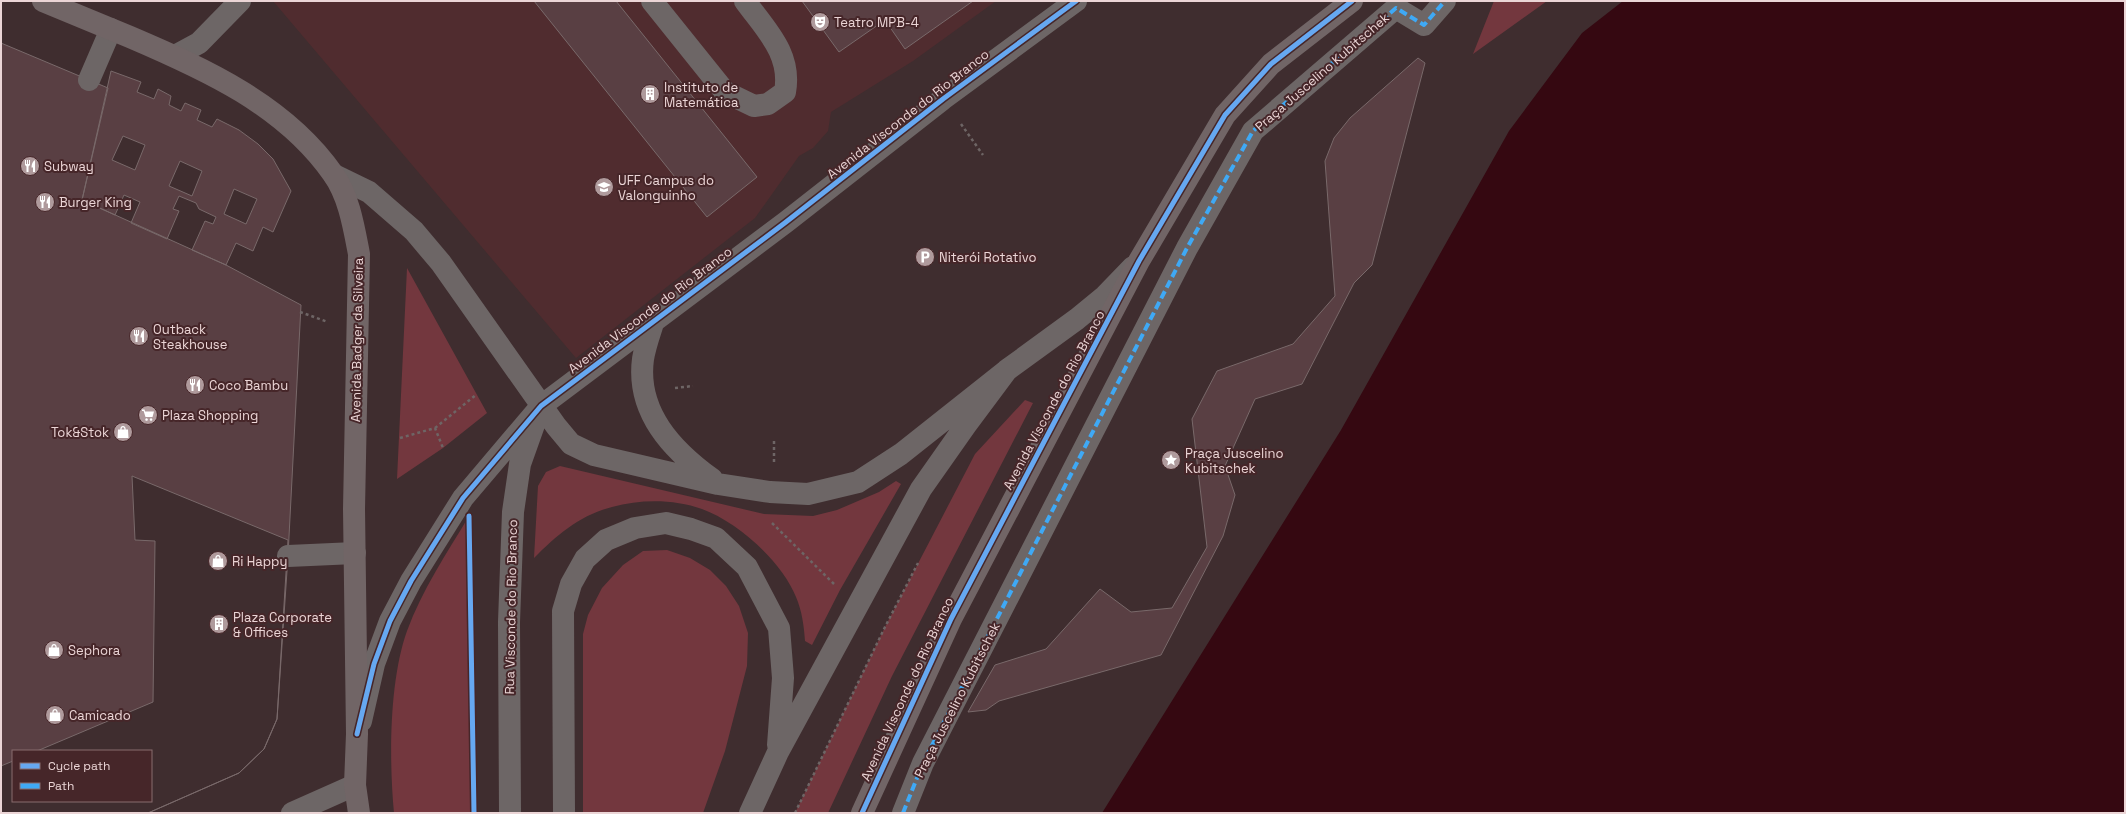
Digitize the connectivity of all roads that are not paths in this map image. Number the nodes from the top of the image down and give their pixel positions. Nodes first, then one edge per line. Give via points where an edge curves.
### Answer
1 (43, 1) edge
2 (240, 1) edge
3 (652, 1) edge
4 (745, 1) edge
5 (1076, 1) edge
6 (1352, 1) edge
7 (1445, 1) edge
8 (111, 29) junction
9 (175, 56) junction
10 (89, 80) dead end
11 (334, 175) junction
12 (1139, 261) junction
13 (654, 320) junction
14 (1007, 370) junction
15 (541, 406) junction
16 (718, 484) junction
17 (355, 553) junction
18 (288, 556) dead end
19 (357, 734) junction
20 (778, 752) junction
21 (355, 785) junction
22 (292, 813) edge
23 (359, 813) edge
24 (510, 813) edge
25 (564, 813) edge
26 (750, 813) edge
27 (862, 813) edge
28 (903, 813) edge

1 - 8 main road, Avenida Badger da Silveira
2 - 9 street via 199,43
3 - 4 street via 725,92 754,106 768,104 785,92 786,69 780,48
5 - 13 street, Avenida Visconde do Rio Branco via 943,99 786,222
6 - 12 main road, Avenida Visconde do Rio Branco via 1271,64 1225,115
7 - 28 street, Praça Juscelino Kubitschek via 1424,24 1396,8 1253,131 1176,270 923,764
8 - 9 main road, Avenida Badger da Silveira
8 - 10 street
9 - 11 main road, Avenida Badger da Silveira via 265,106 304,138
11 - 15 street via 369,192 414,231 441,263
11 - 17 main road, Avenida Badger da Silveira via 352,217 359,254
12 - 14 street via 1105,296
12 - 27 main road, Avenida Visconde do Rio Branco via 951,619
13 - 15 street, Avenida Visconde do Rio Branco
13 - 16 street via 643,359 644,392 654,420 671,444 691,464
14 - 16 street via 901,454 858,482 808,494 770,492
14 - 20 street via 922,489
15 - 16 street via 571,444 594,455
15 - 19 street, Avenida Visconde do Rio Branco via 463,498 411,581 390,621 374,664
15 - 24 street, Rua Visconde do Rio Branco via 520,464 513,512 509,622
17 - 18 street
17 - 19 main road, Avenida Badger da Silveira
19 - 21 main road, Avenida Visconde do Rio Branco
20 - 25 street via 783,678 778,628 747,567 716,538 691,529 666,523 635,528 606,540 585,559 571,584 563,611
20 - 26 street
21 - 22 street
21 - 23 main road, Avenida Visconde do Rio Branco

